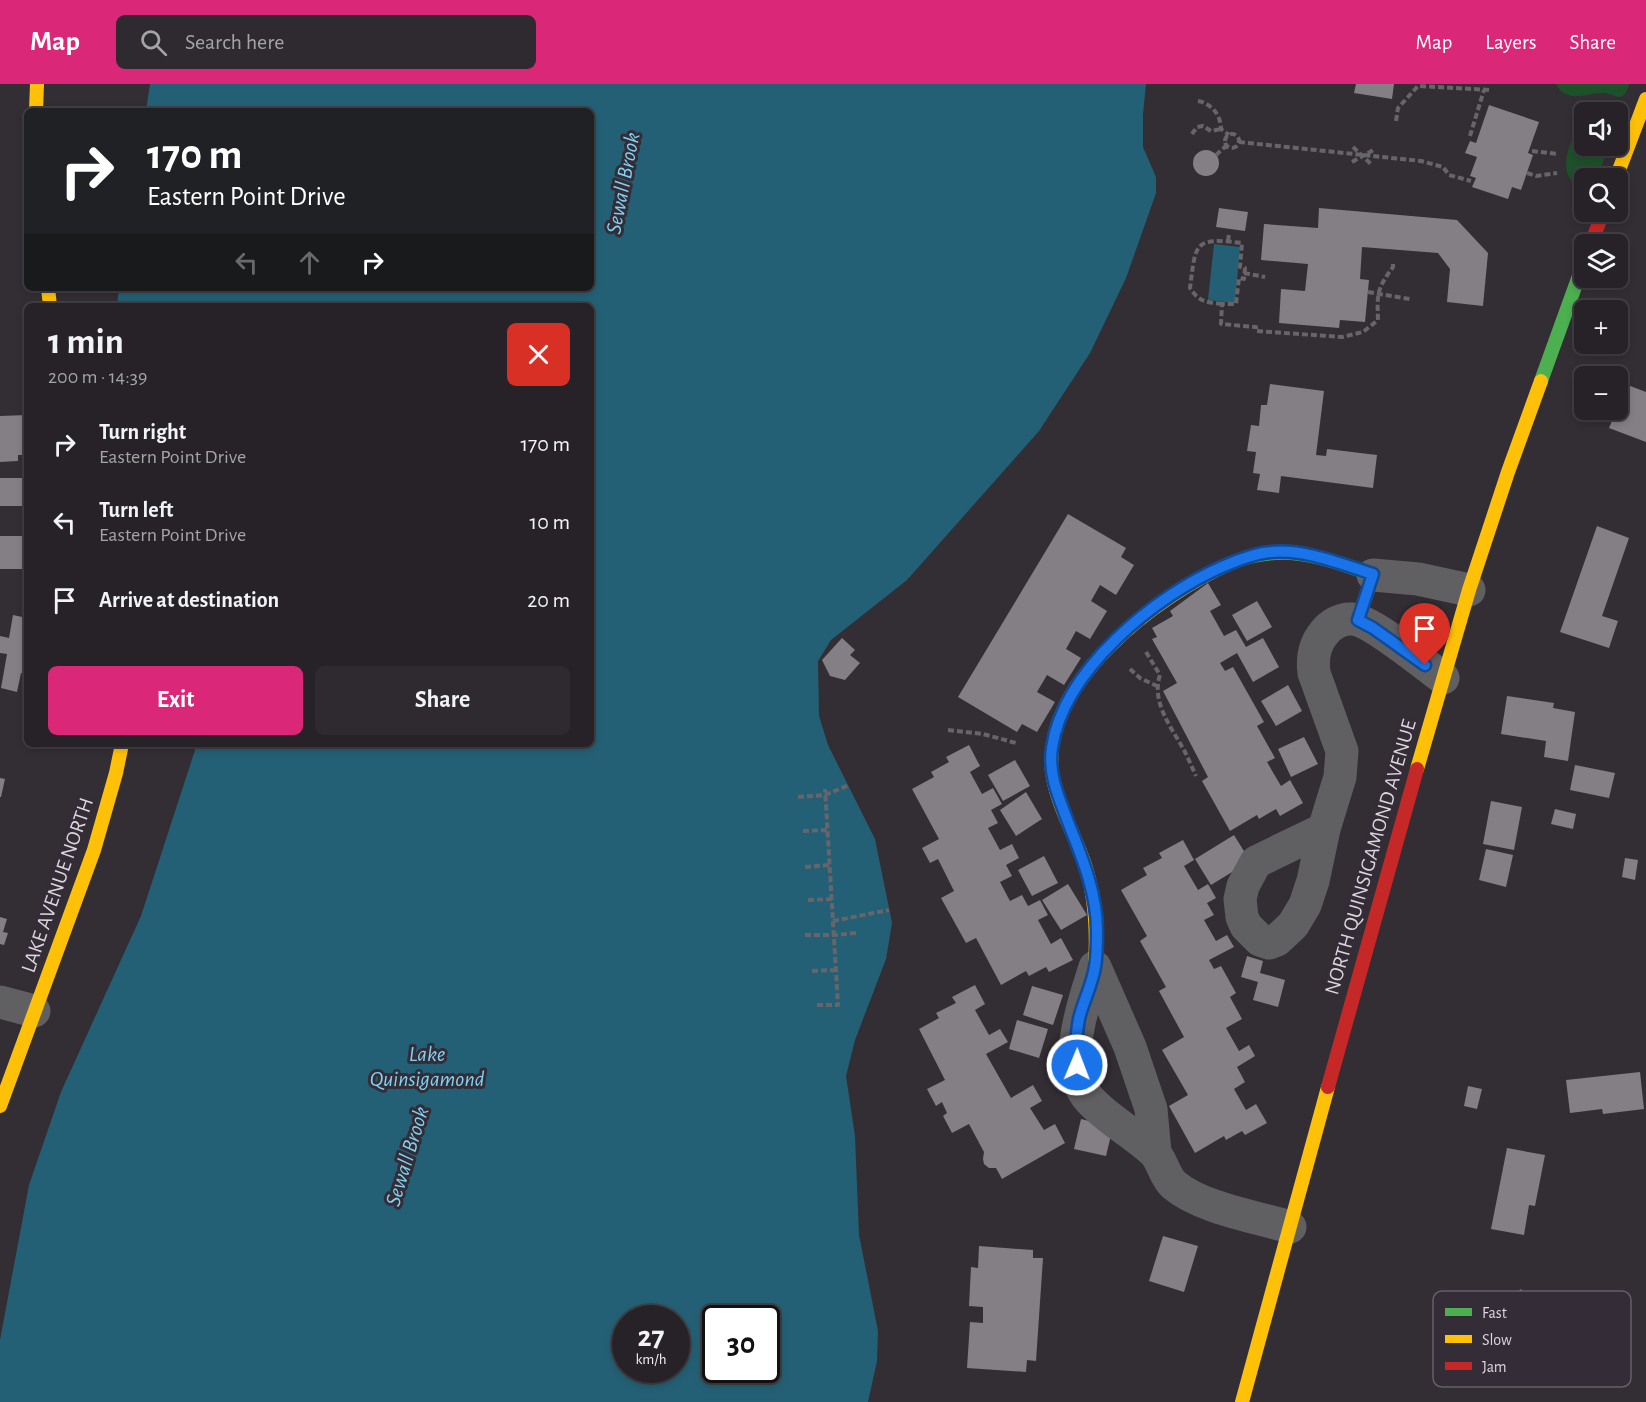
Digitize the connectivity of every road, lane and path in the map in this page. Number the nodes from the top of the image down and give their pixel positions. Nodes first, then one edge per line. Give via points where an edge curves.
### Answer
1 (37, 84) edge
2 (1484, 90) junction
3 (1490, 90) dead end
4 (1646, 99) edge
5 (1198, 101) dead end
6 (36, 108) edge
7 (1396, 122) dead end
8 (1221, 129) junction
9 (1192, 134) dead end
10 (1228, 135) junction
11 (1470, 136) dead end
12 (1239, 142) junction
13 (1227, 145) junction
14 (1353, 147) dead end
15 (1375, 149) dead end
16 (1532, 151) dead end
17 (1558, 154) dead end
18 (1216, 155) dead end
19 (1363, 156) junction
20 (1352, 162) dead end
21 (1372, 165) dead end
22 (1620, 168) edge
23 (1527, 173) dead end
24 (1557, 173) dead end
25 (1471, 181) dead end
26 (1229, 234) dead end
27 (1228, 242) junction
28 (1394, 264) dead end
29 (1244, 273) junction
30 (1265, 276) dead end
31 (1575, 288) edge
32 (1368, 292) dead end
33 (1377, 294) junction
34 (1410, 299) dead end
35 (1222, 304) junction
36 (1373, 574) junction
37 (1469, 590) junction
38 (1358, 620) junction
39 (1146, 652) dead end
40 (1443, 678) junction
41 (948, 730) dead end
42 (1016, 743) dead end
43 (121, 747) edge
44 (1196, 776) dead end
45 (849, 785) dead end
46 (825, 789) dead end
47 (825, 795) junction
48 (798, 797) dead end
49 (1324, 829) dead end
50 (827, 830) junction
51 (803, 831) dead end
52 (830, 865) junction
53 (806, 867) dead end
54 (832, 899) junction
55 (808, 900) dead end
56 (889, 910) dead end
57 (833, 921) junction
58 (857, 933) dead end
59 (805, 935) dead end
60 (834, 935) junction
61 (1095, 967) junction
62 (836, 970) junction
63 (812, 971) dead end
64 (0, 1002) edge
65 (817, 1005) dead end
66 (34, 1011) junction
67 (0, 1106) edge
68 (1155, 1152) junction
69 (1290, 1227) junction
70 (1242, 1402) edge

1 - 6 main road
2 - 3 path
2 - 7 path via 1418,86 1398,108
2 - 11 path
4 - 22 main road
5 - 8 path via 1212,108
8 - 9 path via 1197,127
8 - 10 path
10 - 12 path via 1235,135
10 - 13 path
12 - 13 path via 1234,147
12 - 19 path
13 - 18 path
14 - 19 path
15 - 19 path
16 - 17 path
19 - 20 path
19 - 21 path
19 - 25 path via 1434,164 1449,175
23 - 24 path
26 - 27 path
27 - 29 path via 1242,243 1240,267 1245,268
27 - 35 path via 1203,243 1194,254 1190,288 1196,297
28 - 33 path
29 - 30 path
29 - 35 path via 1244,279 1239,278 1236,304
31 - 37 main road, NORTH QUINSIGAMOND AVENUE
32 - 33 path
33 - 34 path
33 - 35 path via 1378,320 1363,332 1342,337 1256,332 1256,327 1221,324
36 - 37 street
36 - 38 main road
36 - 61 main road via 1304,554 1271,552 1240,559 1186,585 1143,614 1077,685 1052,747 1052,777 1094,899
37 - 40 main road, NORTH QUINSIGAMOND AVENUE
38 - 40 street
38 - 49 street via 1342,620 1326,630 1312,660 1342,751 1340,777
39 - 44 path via 1160,675 1158,700
40 - 69 main road, NORTH QUINSIGAMOND AVENUE
41 - 42 path
43 - 66 main road, LAKE AVENUE NORTH via 94,850
45 - 47 path
46 - 47 path
47 - 48 path
47 - 50 path
50 - 51 path
50 - 52 path
52 - 53 path
52 - 54 path
54 - 55 path
54 - 57 path
56 - 57 path
57 - 60 path
58 - 60 path
59 - 60 path
60 - 62 path
61 - 68 street via 1130,1047 1147,1098
61 - 68 street via 1078,1021 1080,1080 1091,1101
62 - 63 path
62 - 65 path via 838,1005
64 - 66 street
66 - 67 main road, LAKE AVENUE NORTH
68 - 69 street via 1162,1170 1186,1193 1240,1214
69 - 70 main road, NORTH QUINSIGAMOND AVENUE

